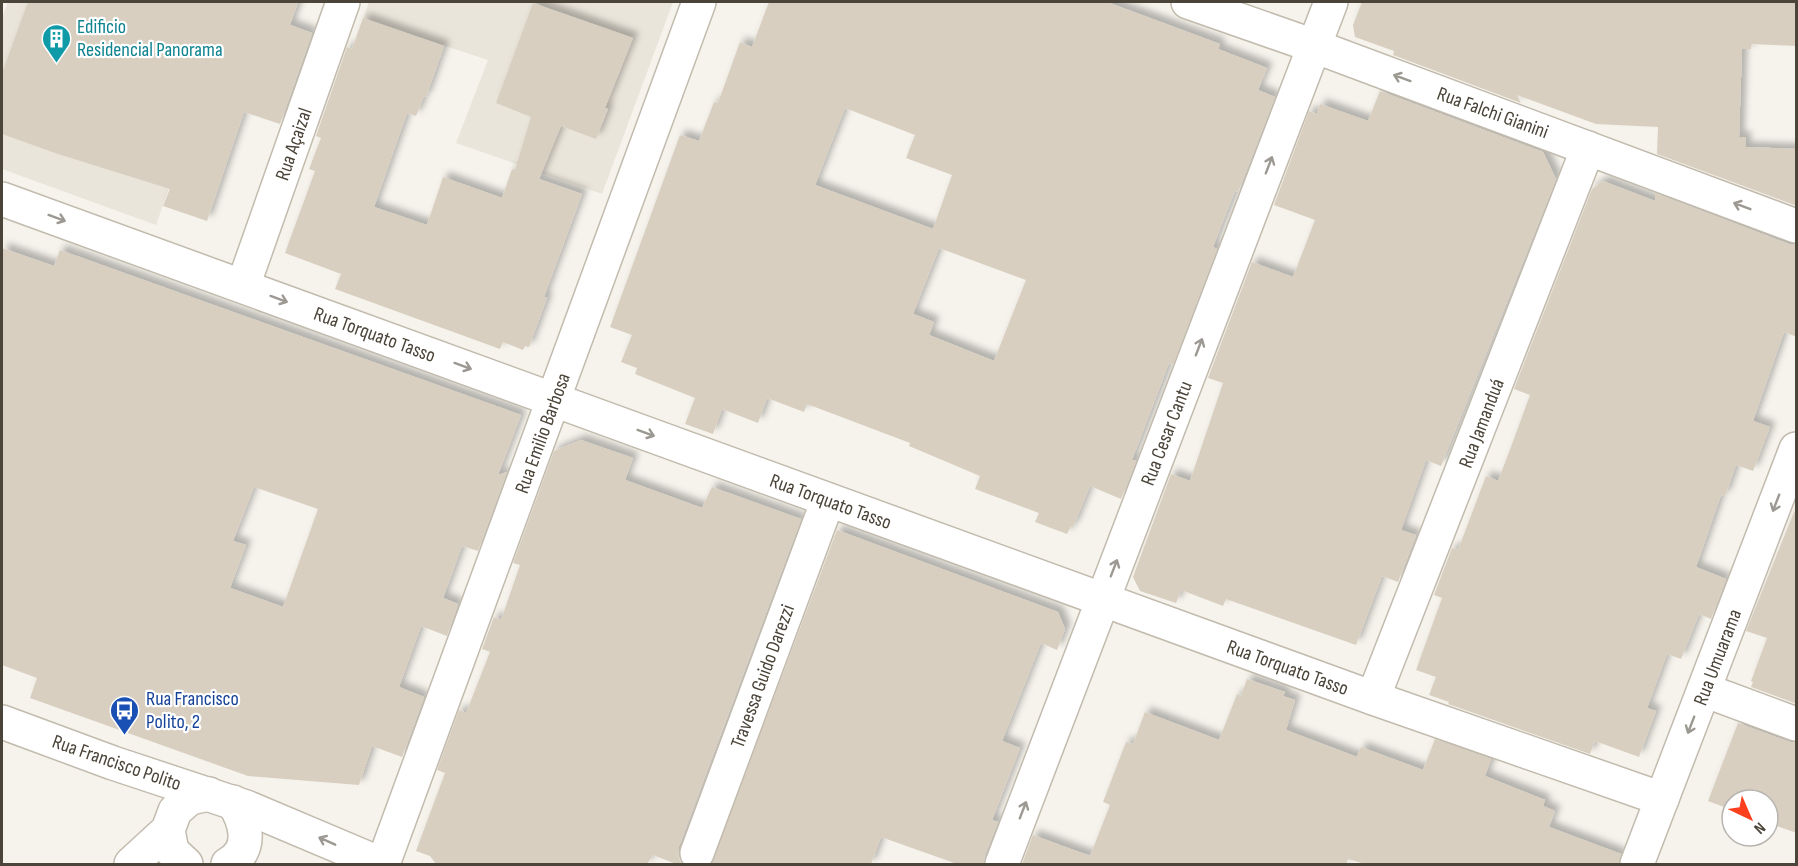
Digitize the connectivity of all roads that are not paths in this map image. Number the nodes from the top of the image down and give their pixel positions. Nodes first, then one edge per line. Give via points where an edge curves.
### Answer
1 (343, 2) edge
2 (699, 2) edge
3 (1188, 2) edge
4 (1331, 2) edge
5 (1314, 46) junction
6 (1588, 148) junction
7 (2, 199) edge
8 (1797, 226) edge
9 (243, 286) junction
10 (555, 399) junction
11 (1797, 449) edge
12 (828, 500) junction
13 (1102, 600) junction
14 (1704, 690) junction
15 (1373, 698) junction
16 (2, 722) edge
17 (1797, 724) edge
18 (221, 798) junction
19 (1662, 799) junction
20 (168, 830) junction
21 (697, 854) dead end
22 (131, 864) edge
23 (186, 864) edge
24 (231, 864) edge
25 (382, 864) edge
26 (1002, 864) edge
27 (1637, 864) edge

1 - 9 street, Rua Açaizal
2 - 10 street, Rua Emilio Barbosa
3 - 5 street, Rua Falchi Gianini
4 - 5 street, Rua Cesar Cantu
6 -> 5 street, Rua Falchi Gianini
13 -> 5 street, Rua Cesar Cantu
8 -> 6 street, Rua Falchi Gianini
6 - 15 street, Rua Jamanduá
7 -> 9 street, Rua Torquato Tasso
9 -> 10 street, Rua Torquato Tasso
10 -> 12 street, Rua Torquato Tasso
10 - 25 street, Rua Emilio Barbosa
11 -> 14 street, Rua Umuarama
12 - 13 street, Rua Torquato Tasso
12 - 21 street, Travessa Guido Darezzi
13 - 15 street, Rua Torquato Tasso
26 -> 13 street, Rua Cesar Cantu
14 - 17 street
14 -> 19 street, Rua Umuarama
15 - 19 street, Rua Torquato Tasso
16 - 18 street, Rua Francisco Polito
18 - 20 street via 190,798 175,811
18 - 24 street via 243,817 246,833 242,849
25 -> 18 street, Rua Francisco Polito
19 - 27 street, Rua Umuarama
20 - 22 street
20 - 23 street via 172,851

